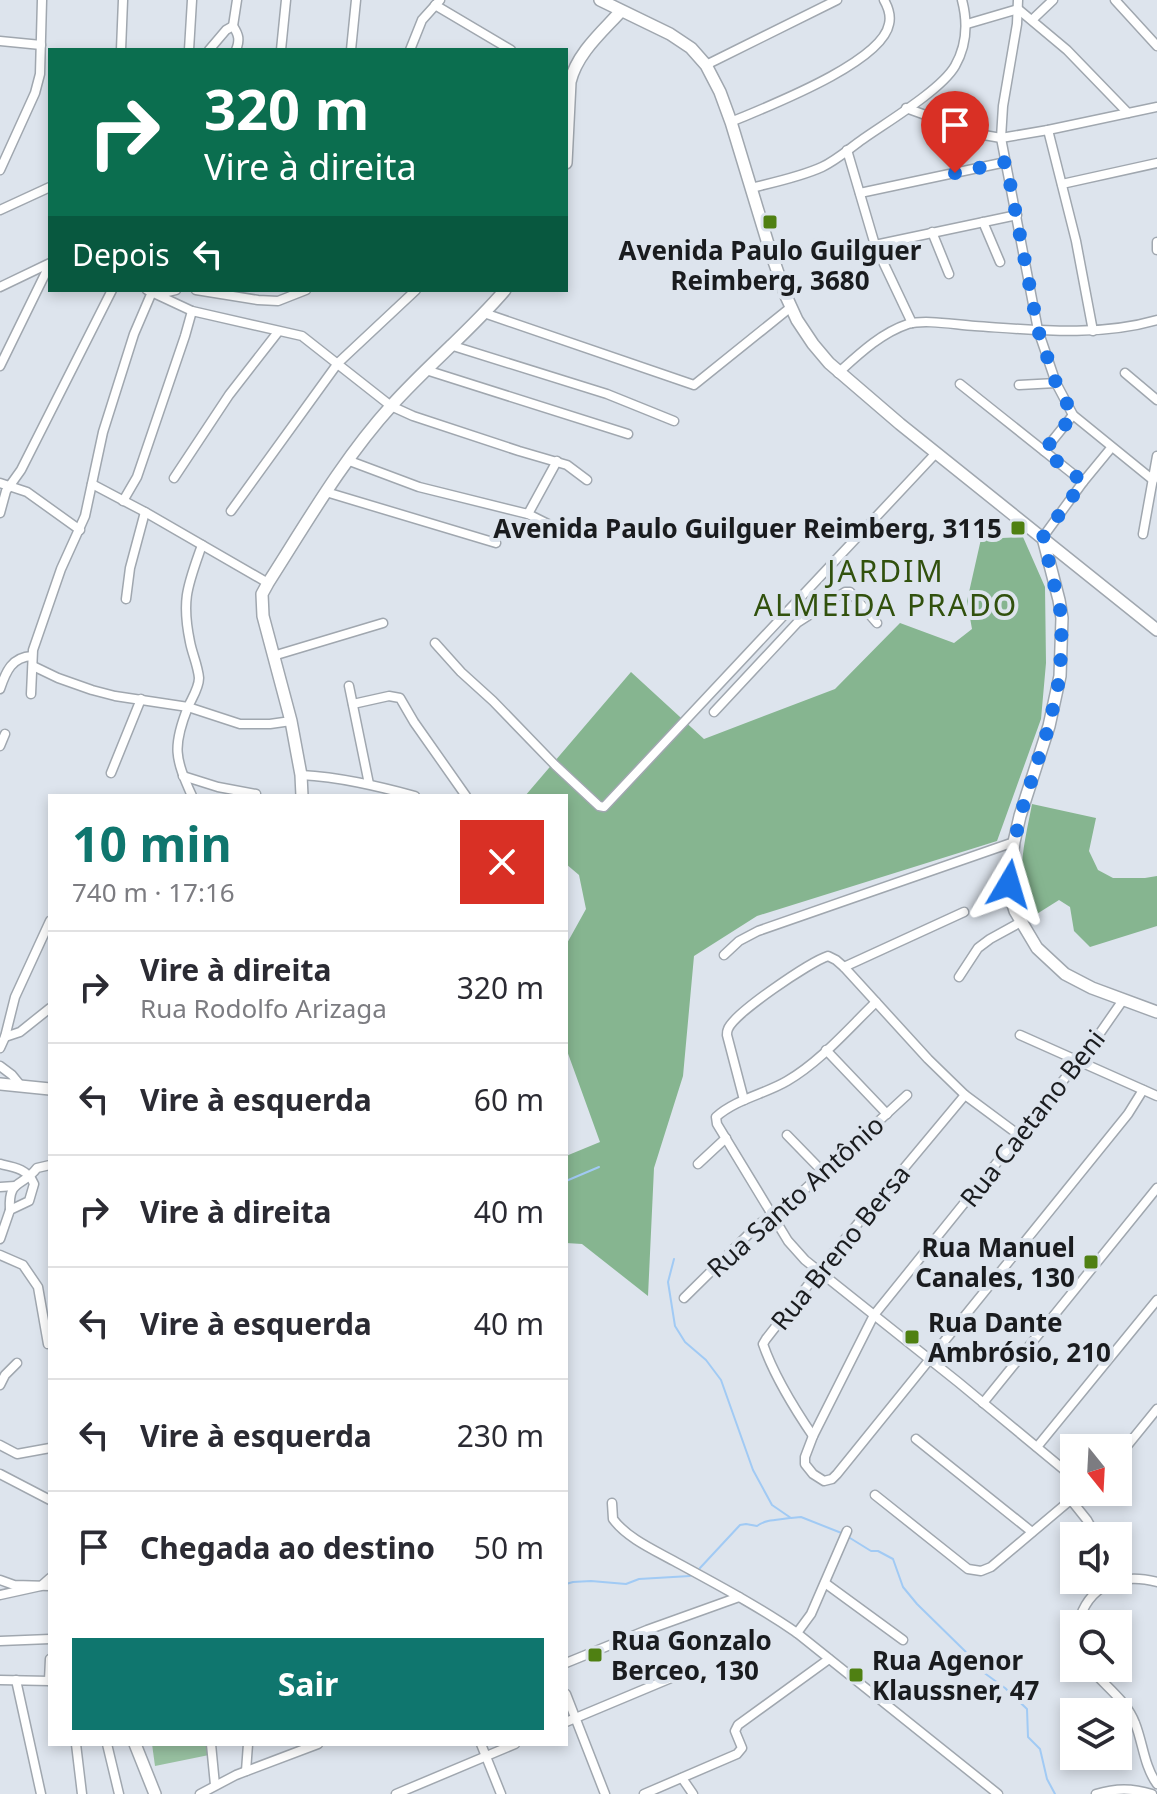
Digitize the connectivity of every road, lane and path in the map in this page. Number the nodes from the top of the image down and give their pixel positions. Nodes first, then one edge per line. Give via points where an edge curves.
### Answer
1 (42, 0) edge
2 (123, 0) edge
3 (192, 0) edge
4 (237, 0) edge
5 (286, 0) edge
6 (356, 0) edge
7 (600, 0) edge
8 (837, 0) edge
9 (884, 0) edge
10 (962, 0) edge
11 (1053, 0) edge
12 (1115, 0) edge
13 (437, 2) edge
14 (1018, 4) edge
15 (621, 11) junction
16 (1033, 19) junction
17 (967, 24) junction
18 (233, 26) junction
19 (0, 41) edge
20 (41, 45) junction
21 (1157, 46) edge
22 (121, 48) edge
23 (189, 48) edge
24 (211, 48) edge
25 (237, 48) edge
26 (281, 48) edge
27 (351, 48) edge
28 (411, 48) edge
29 (507, 48) edge
30 (706, 65) junction
31 (568, 81) edge
32 (1157, 107) edge
33 (906, 108) junction
34 (1128, 113) junction
35 (731, 122) junction
36 (1048, 130) junction
37 (1001, 138) junction
38 (847, 150) junction
39 (1006, 162) junction
40 (1157, 163) edge
41 (0, 170) edge
42 (1062, 184) junction
43 (48, 188) edge
44 (751, 188) junction
45 (860, 193) junction
46 (0, 210) edge
47 (1017, 215) junction
48 (983, 222) junction
49 (932, 232) junction
50 (1157, 242) edge
51 (875, 245) junction
52 (1157, 250) edge
53 (1000, 262) dead end
54 (48, 265) edge
55 (48, 268) edge
56 (949, 274) dead end
57 (0, 287) edge
58 (111, 292) edge
59 (152, 292) edge
60 (208, 292) edge
61 (301, 292) edge
62 (414, 292) edge
63 (503, 292) edge
64 (791, 307) junction
65 (192, 311) junction
66 (484, 313) junction
67 (1157, 320) edge
68 (912, 323) junction
69 (1038, 330) junction
70 (1093, 331) junction
71 (278, 332) junction
72 (450, 345) junction
73 (338, 363) junction
74 (0, 366) edge
75 (426, 370) junction
76 (838, 373) junction
77 (1125, 373) dead end
78 (1056, 383) junction
79 (960, 384) dead end
80 (1019, 385) dead end
81 (1157, 400) edge
82 (391, 406) junction
83 (1073, 415) junction
84 (674, 421) dead end
85 (628, 434) dead end
86 (1111, 448) junction
87 (1044, 451) junction
88 (936, 453) junction
89 (1157, 456) edge
90 (347, 460) junction
91 (557, 461) junction
92 (174, 478) dead end
93 (587, 480) dead end
94 (1153, 480) junction
95 (1083, 482) junction
96 (0, 483) edge
97 (92, 484) junction
98 (10, 486) junction
99 (326, 492) junction
100 (123, 501) junction
101 (231, 511) dead end
102 (145, 512) junction
103 (0, 513) edge
104 (528, 514) junction
105 (556, 528) dead end
106 (80, 530) junction
107 (1143, 534) dead end
108 (1043, 537) junction
109 (496, 543) dead end
110 (202, 545) junction
111 (268, 583) junction
112 (126, 599) dead end
113 (785, 613) junction
114 (383, 623) dead end
115 (877, 623) dead end
116 (796, 625) junction
117 (1157, 630) edge
118 (435, 643) dead end
119 (273, 656) junction
120 (32, 661) junction
121 (4, 665) edge
122 (349, 686) dead end
123 (0, 689) edge
124 (31, 694) dead end
125 (141, 699) junction
126 (353, 704) junction
127 (188, 707) junction
128 (714, 712) dead end
129 (291, 721) junction
130 (5, 734) dead end
131 (0, 746) edge
132 (111, 773) dead end
133 (301, 775) junction
134 (183, 776) junction
135 (369, 784) junction
136 (225, 792) edge
137 (191, 794) edge
138 (256, 794) edge
139 (302, 794) edge
140 (407, 794) edge
141 (465, 794) edge
142 (1014, 842) junction
143 (964, 912) dead end
144 (1021, 922) junction
145 (48, 925) edge
146 (724, 955) dead end
147 (844, 967) junction
148 (959, 977) dead end
149 (1123, 1000) junction
150 (876, 1002) junction
151 (48, 1010) edge
152 (1157, 1012) edge
153 (1020, 1035) dead end
154 (5, 1037) junction
155 (0, 1048) edge
156 (826, 1050) junction
157 (1077, 1062) junction
158 (0, 1066) edge
159 (0, 1084) edge
160 (21, 1086) junction
161 (48, 1089) edge
162 (1143, 1090) junction
163 (907, 1095) dead end
164 (965, 1095) junction
165 (1157, 1096) edge
166 (744, 1100) junction
167 (887, 1114) junction
168 (787, 1135) dead end
169 (1019, 1135) junction
170 (726, 1138) junction
171 (0, 1164) edge
172 (698, 1164) dead end
173 (48, 1165) edge
174 (824, 1173) junction
175 (31, 1176) junction
176 (15, 1186) junction
177 (0, 1187) edge
178 (1157, 1188) edge
179 (10, 1210) junction
180 (773, 1216) junction
181 (0, 1239) edge
182 (0, 1255) edge
183 (819, 1272) junction
184 (684, 1298) dead end
185 (1157, 1300) edge
186 (874, 1315) junction
187 (48, 1344) dead end
188 (928, 1359) junction
189 (17, 1363) dead end
190 (0, 1385) edge
191 (983, 1403) junction
192 (1157, 1409) edge
193 (813, 1436) junction
194 (916, 1439) dead end
195 (1132, 1440) edge
196 (0, 1445) edge
197 (1037, 1447) junction
198 (48, 1448) edge
199 (1060, 1466) edge
200 (0, 1474) edge
201 (875, 1495) dead end
202 (48, 1499) edge
203 (612, 1503) dead end
204 (1064, 1506) edge
205 (1076, 1506) edge
206 (1088, 1522) edge
207 (1032, 1532) junction
208 (845, 1535) dead end
209 (1132, 1578) edge
210 (0, 1580) edge
211 (1157, 1582) edge
212 (825, 1583) junction
213 (46, 1586) edge
214 (1094, 1594) edge
215 (0, 1595) edge
216 (739, 1597) junction
217 (1083, 1610) edge
218 (797, 1633) junction
219 (48, 1639) edge
220 (903, 1640) dead end
221 (0, 1641) edge
222 (829, 1659) junction
223 (568, 1662) edge
224 (695, 1668) dead end
225 (0, 1680) edge
226 (16, 1680) junction
227 (48, 1681) edge
228 (1103, 1682) edge
229 (570, 1720) edge
230 (76, 1746) edge
231 (107, 1746) edge
232 (136, 1746) edge
233 (211, 1746) edge
234 (248, 1746) edge
235 (313, 1746) edge
236 (482, 1746) edge
237 (510, 1746) edge
238 (486, 1756) junction
239 (246, 1771) junction
240 (682, 1778) junction
241 (1157, 1784) edge
242 (215, 1785) junction
243 (41, 1794) edge
244 (82, 1794) edge
245 (119, 1794) edge
246 (155, 1794) edge
247 (201, 1794) edge
248 (396, 1794) edge
249 (501, 1794) edge
250 (605, 1794) edge
251 (644, 1794) edge
252 (693, 1794) edge
253 (998, 1794) edge
254 (1096, 1794) edge
255 (1151, 1794) edge

1 - 20 street
2 - 22 street
3 - 23 street
4 - 18 street
5 - 26 street
6 - 27 street
7 - 15 main road
8 - 30 street
9 - 35 street via 889,24 872,49 836,74
10 - 17 street
11 - 16 street
12 - 21 street
13 - 28 street via 422,20
13 - 29 street
14 - 16 street
14 - 17 street
14 - 37 street
15 - 30 main road via 670,34
15 - 31 main road via 577,60
16 - 34 street
17 - 33 street via 955,66
18 - 24 street
18 - 25 street
19 - 20 street
20 - 41 street via 35,93
30 - 35 main road
32 - 34 street
33 - 37 street
33 - 38 street
34 - 36 street
35 - 44 main road
36 - 37 street
36 - 42 street
37 - 39 street
38 - 44 street via 810,172
38 - 45 street
39 - 45 street
39 - 47 street
40 - 42 street
42 - 70 street
43 - 46 street
44 - 64 main road
45 - 51 street
47 - 48 street
47 - 69 street
48 - 49 street
48 - 53 street
49 - 51 street
49 - 56 street
50 - 52 street
51 - 68 street
54 - 57 street
55 - 74 street
58 - 98 street
59 - 65 street
59 - 97 street via 123,368
60 - 61 street via 278,301
62 - 73 street
63 - 66 main road
64 - 66 street via 694,385
64 - 76 main road
65 - 71 street
65 - 100 street via 137,477
66 - 72 main road
67 - 70 street
68 - 69 street
68 - 76 street via 883,336
69 - 70 street
69 - 78 street
71 - 73 street via 302,336
71 - 92 street
72 - 75 main road
72 - 84 street via 607,394
73 - 82 street
73 - 101 street
75 - 82 main road
75 - 85 street
76 - 88 main road
77 - 81 street
78 - 80 street
78 - 83 street
79 - 87 street
82 - 90 main road
82 - 91 street
83 - 86 street
83 - 87 street
86 - 94 street
86 - 95 street
87 - 95 street
88 - 108 main road
88 - 113 street
89 - 94 street
90 - 99 main road
90 - 104 street via 419,487
91 - 93 street
91 - 104 street
94 - 107 street
95 - 108 street
96 - 98 street
97 - 100 street
97 - 106 street
98 - 103 street
98 - 106 street
99 - 109 street
99 - 111 main road
100 - 102 street
102 - 110 street
102 - 112 street
104 - 105 street
106 - 120 street via 61,569
108 - 117 main road
108 - 142 main road via 1062,618 1060,676
110 - 111 street
110 - 127 street via 185,597 199,677
111 - 119 main road via 261,603
113 - 116 street
113 - 118 street via 601,807
114 - 119 street
115 - 116 street via 845,592
116 - 128 street
119 - 129 main road
120 - 121 street via 28,655
120 - 124 street
120 - 125 street via 92,690
121 - 123 street
122 - 126 street
125 - 127 street
125 - 132 street
126 - 135 street
126 - 141 street via 400,698
127 - 129 street via 240,724
127 - 134 street via 177,739
129 - 133 main road
130 - 131 street
133 - 135 street
133 - 139 main road
134 - 136 street
134 - 137 street
135 - 140 street
136 - 138 street
142 - 144 main road via 1009,884
142 - 146 street via 758,931
143 - 147 street
144 - 148 street via 978,948
144 - 149 main road via 1037,948 1065,974
145 - 154 street via 15,997
147 - 150 street
147 - 166 street via 831,956 824,957 730,1025 726,1032
149 - 152 main road
149 - 157 street, Rua Caetano Beni
150 - 156 street
150 - 164 street
151 - 154 street
153 - 157 street
154 - 155 street
156 - 166 street via 786,1082
156 - 167 street
157 - 162 street
157 - 169 street, Rua Caetano Beni
158 - 160 street
159 - 160 main road
160 - 161 main road
162 - 165 street
162 - 188 street
163 - 167 street, Rua Santo Antônio
164 - 169 street
164 - 183 street, Rua Breno Bersa
166 - 170 street via 716,1118
167 - 174 street, Rua Santo Antônio
168 - 174 street
169 - 186 street, Rua Caetano Beni
170 - 172 street
170 - 180 street
171 - 175 street
173 - 175 street
174 - 180 street, Rua Santo Antônio
175 - 176 street
175 - 179 street via 32,1197
176 - 177 street
176 - 179 street via 9,1194
178 - 191 street
179 - 181 street
180 - 183 street via 794,1249
180 - 184 street, Rua Santo Antônio
182 - 187 street via 23,1265 38,1287
183 - 186 street
183 - 193 street, Rua Breno Bersa via 763,1344
185 - 197 street
186 - 188 street
186 - 193 street, Rua Caetano Beni
188 - 191 street
188 - 193 street via 828,1481 805,1464
189 - 190 street
191 - 197 street
192 - 195 street
194 - 207 street
196 - 198 street via 17,1454
197 - 199 street
200 - 202 street
201 - 207 street via 975,1571 987,1570
203 - 216 street via 613,1519 622,1529
204 - 207 street
205 - 206 street
208 - 212 street
209 - 211 street
210 - 213 street
212 - 218 street
212 - 220 street
213 - 215 street
214 - 217 street
216 - 218 street
216 - 223 street
218 - 222 street
219 - 221 street
222 - 240 street via 738,1725 741,1751
222 - 253 street
224 - 229 street
225 - 226 street
226 - 227 street
226 - 243 street
228 - 241 street via 1128,1708
229 - 250 street
230 - 244 street
231 - 245 street
232 - 246 main road
233 - 242 street
234 - 239 street
235 - 239 street
236 - 238 street
237 - 238 street
238 - 248 street
238 - 249 street
239 - 242 street
240 - 251 street
240 - 252 street
241 - 255 street
242 - 247 street
254 - 255 street via 1115,1789

